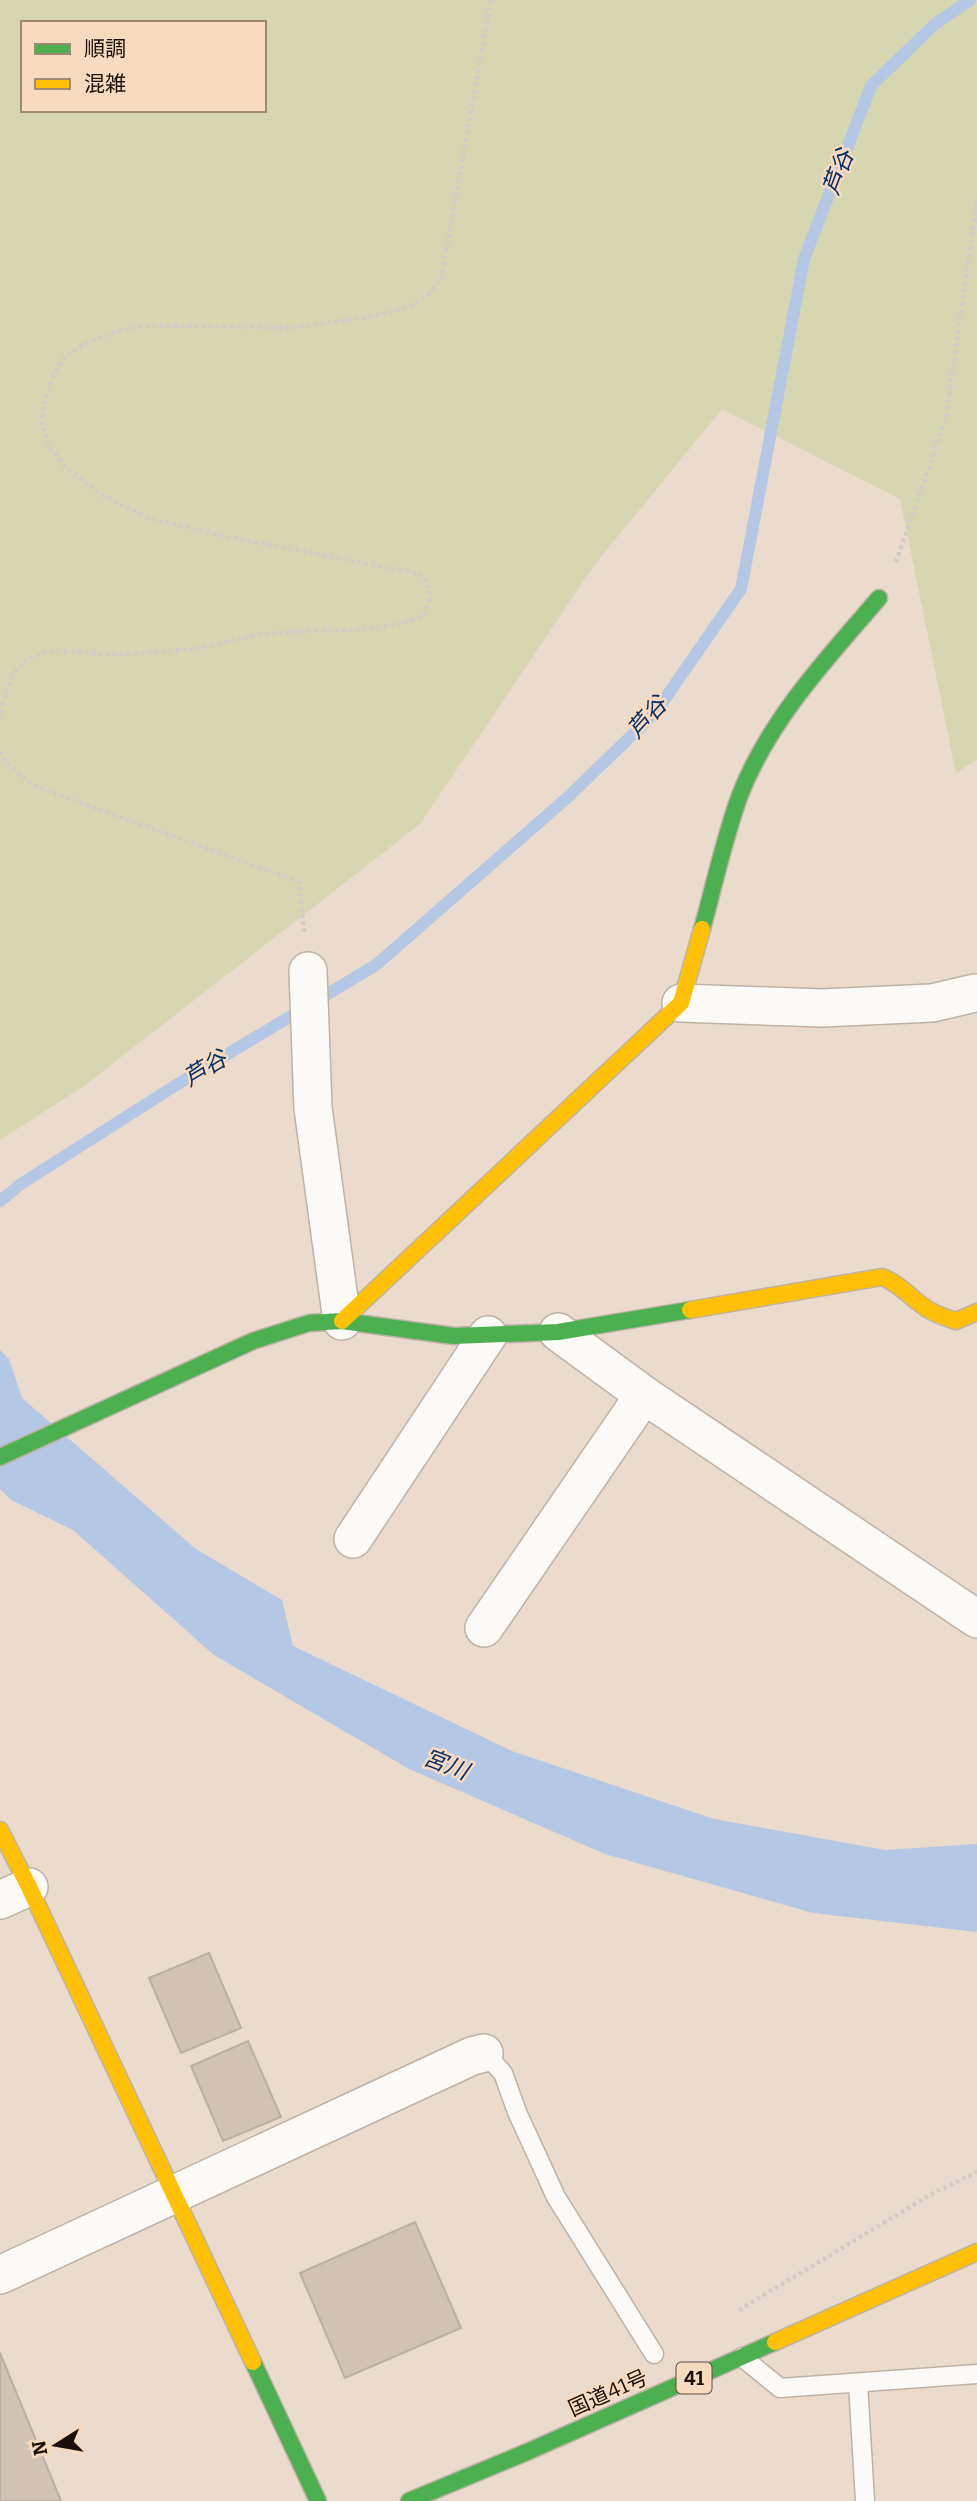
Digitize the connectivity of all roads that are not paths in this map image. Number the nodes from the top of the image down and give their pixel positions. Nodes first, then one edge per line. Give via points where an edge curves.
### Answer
1 (879, 598) road end
2 (308, 971) road end
3 (975, 993) edge
4 (681, 1003) junction
5 (977, 1312) edge
6 (342, 1321) junction
7 (558, 1332) junction
8 (488, 1335) junction
9 (644, 1395) junction
10 (0, 1457) edge
11 (353, 1539) dead end
12 (977, 1619) edge
13 (484, 1628) dead end
14 (0, 1830) edge
15 (15, 1893) edge
16 (484, 2053) joint
17 (173, 2196) junction
18 (977, 2252) edge
19 (0, 2275) edge
20 (654, 2354) dead end
21 (742, 2357) junction
22 (977, 2374) edge
23 (858, 2383) junction
24 (318, 2501) edge
25 (409, 2501) edge
26 (865, 2501) edge

1 - 4 main road via 811,676 751,768
2 - 6 street via 313,1108
3 - 4 street via 932,1003 822,1008
4 - 6 main road
5 - 7 main road via 956,1321 938,1315 895,1281 882,1277
6 - 8 main road via 454,1336
6 - 10 main road via 309,1323 253,1341
7 - 8 main road
7 - 9 street
8 - 11 street
9 - 12 street
9 - 13 street
14 - 15 main road
15 - 17 main road
16 - 17 street
16 - 20 lane via 503,2073 556,2197
17 - 19 street
17 - 24 main road
18 - 21 main road, 国道41号 / 41
21 - 23 lane via 780,2388
21 - 25 main road, 国道41号 / 41
22 - 23 lane
23 - 26 lane

